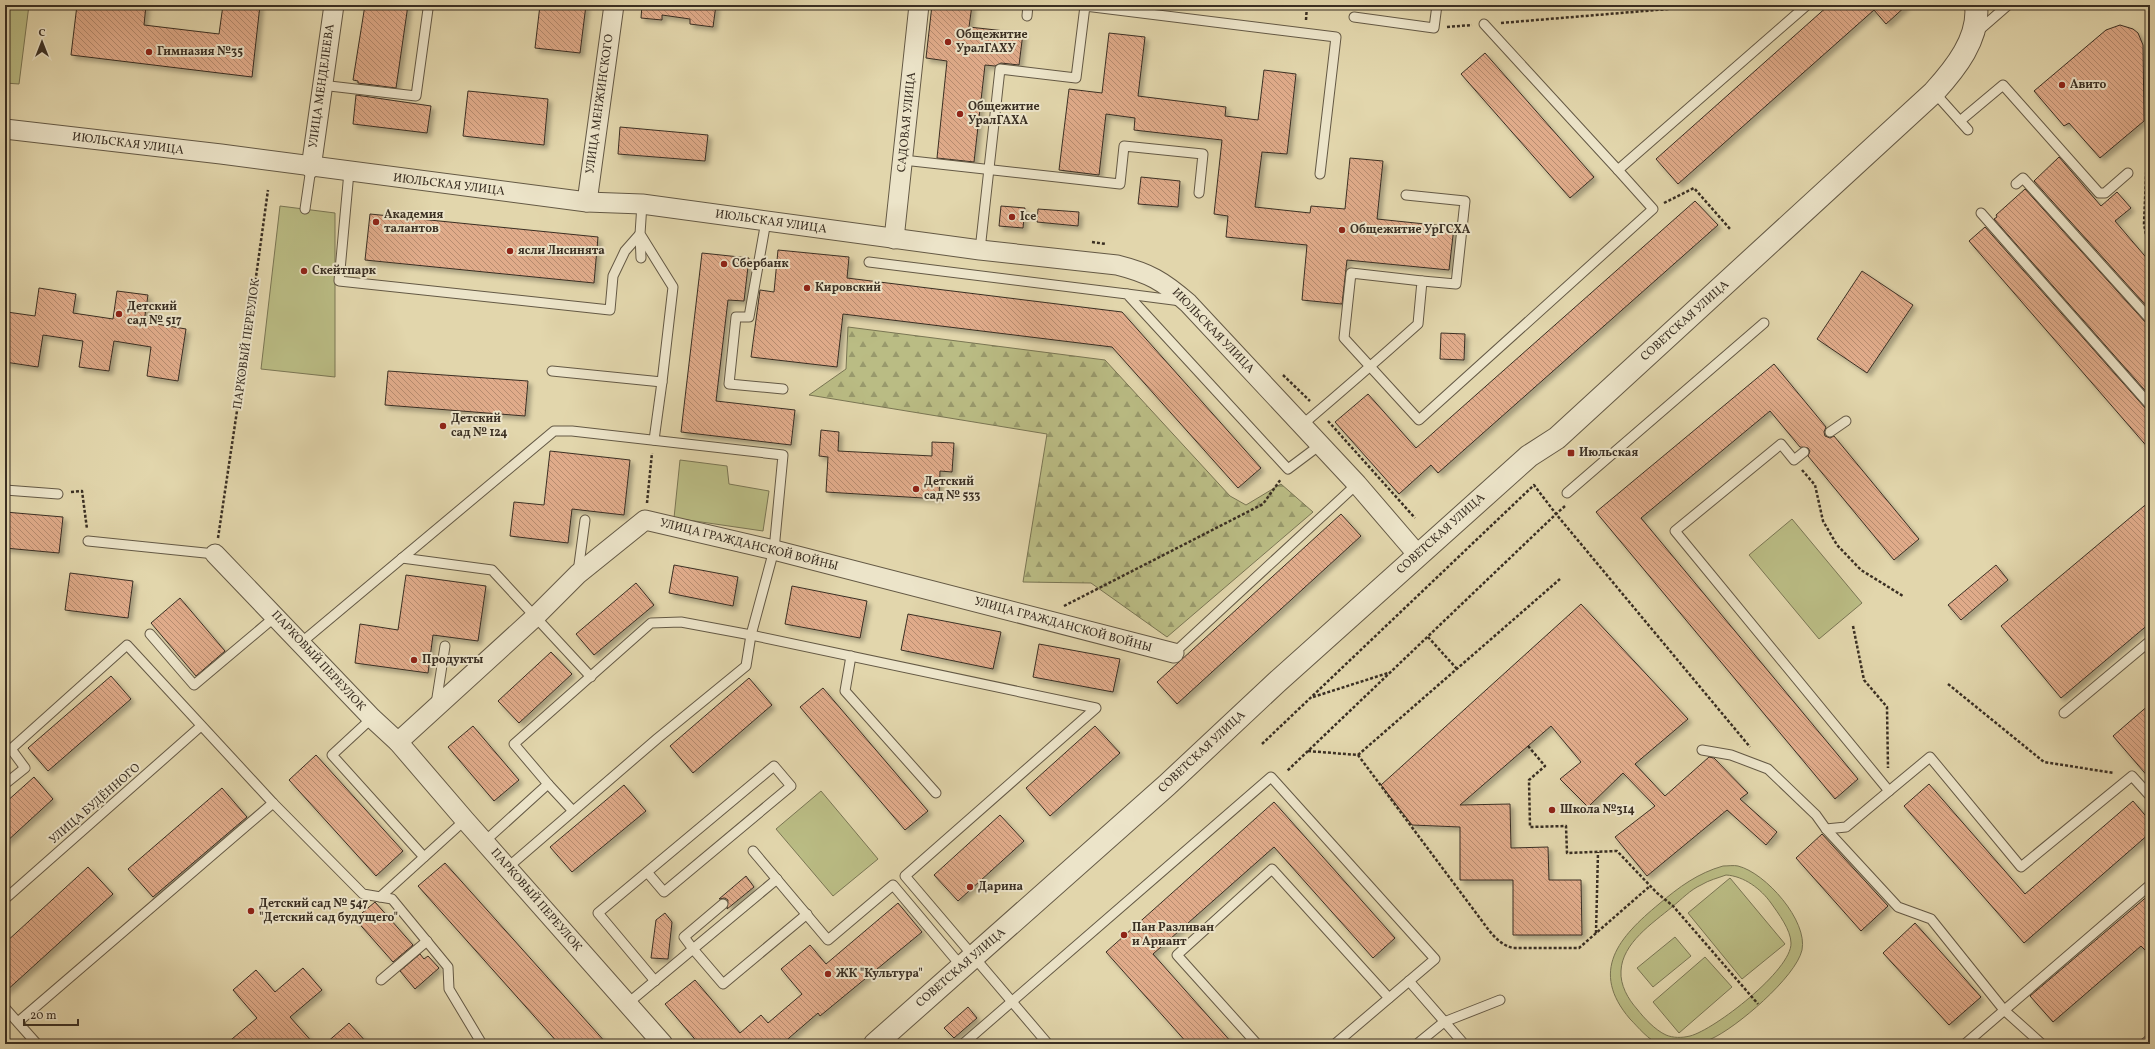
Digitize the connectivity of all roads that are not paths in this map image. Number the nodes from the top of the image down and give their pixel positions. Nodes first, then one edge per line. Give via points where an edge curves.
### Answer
1 (334, 5) edge
2 (614, 5) edge
3 (919, 5) edge
4 (1028, 5) edge
5 (1437, 5) edge
6 (1807, 5) edge
7 (1976, 5) edge
8 (2008, 5) edge
9 (428, 9) dead end
10 (1027, 16) dead end
11 (1354, 17) dead end
12 (1484, 24) road end
13 (1972, 36) junction
14 (321, 85) junction
15 (1934, 92) junction
16 (1960, 121) junction
17 (5, 129) edge
18 (1968, 130) dead end
19 (903, 160) junction
20 (311, 168) junction
21 (989, 170) junction
22 (1618, 170) junction
23 (348, 172) junction
24 (2128, 173) dead end
25 (1320, 174) dead end
26 (2016, 184) dead end
27 (1199, 193) dead end
28 (1406, 196) dead end
29 (587, 202) junction
30 (642, 204) junction
31 (305, 209) dead end
32 (1981, 213) dead end
33 (766, 221) junction
34 (640, 234) junction
35 (894, 239) junction
36 (980, 250) junction
37 (640, 258) dead end
38 (869, 262) dead end
39 (1422, 281) junction
40 (1127, 294) junction
41 (1188, 302) junction
42 (2150, 319) edge
43 (1764, 323) dead end
44 (1369, 367) junction
45 (552, 371) dead end
46 (662, 382) junction
47 (783, 389) dead end
48 (2150, 405) edge
49 (1846, 421) dead end
50 (1302, 425) junction
51 (1830, 432) dead end
52 (654, 440) junction
53 (1320, 445) junction
54 (1804, 452) dead end
55 (1357, 484) junction
56 (5, 490) edge
57 (1567, 493) dead end
58 (58, 494) road end
59 (585, 520) dead end
60 (88, 541) road end
61 (774, 550) junction
62 (215, 554) joint
63 (1418, 554) junction
64 (402, 558) junction
65 (578, 574) junction
66 (276, 616) junction
67 (535, 617) junction
68 (150, 634) dead end
69 (751, 635) junction
70 (2150, 640) edge
71 (302, 642) junction
72 (445, 646) dead end
73 (1174, 654) joint
74 (852, 656) junction
75 (591, 677) junction
76 (436, 709) junction
77 (2064, 713) dead end
78 (372, 718) junction
79 (201, 726) junction
80 (398, 742) junction
81 (1702, 750) dead end
82 (5, 784) edge
83 (548, 784) junction
84 (1888, 791) junction
85 (936, 793) dead end
86 (2150, 796) edge
87 (273, 804) junction
88 (573, 811) junction
89 (464, 820) junction
90 (1826, 829) junction
91 (484, 842) junction
92 (753, 851) dead end
93 (424, 857) junction
94 (507, 868) junction
95 (647, 872) junction
96 (777, 879) junction
97 (2150, 885) edge
98 (380, 897) junction
99 (5, 899) edge
100 (723, 904) dead end
101 (807, 914) junction
102 (427, 941) junction
103 (693, 949) junction
104 (968, 962) junction
105 (381, 980) dead end
106 (655, 981) junction
107 (1409, 981) junction
108 (1389, 998) junction
109 (1500, 1000) dead end
110 (1012, 1003) junction
111 (627, 1004) junction
112 (5, 1008) edge
113 (2004, 1010) junction
114 (18, 1022) junction
115 (1444, 1022) junction
116 (2150, 1039) edge
117 (38, 1044) edge
118 (482, 1044) edge
119 (664, 1044) edge
120 (875, 1044) edge
121 (963, 1044) edge
122 (1048, 1044) edge
123 (1257, 1044) edge
124 (1335, 1044) edge
125 (1417, 1044) edge
126 (1464, 1044) edge
127 (1965, 1044) edge
128 (2042, 1044) edge
129 (2144, 1044) edge

1 - 14 street, УЛИЦА МЕНДЕЛЕЕВА
2 - 29 street, УЛИЦА МЕНЖИНСКОГО
3 - 19 street, САДОВАЯ УЛИЦА
4 - 10 lane
5 - 11 lane via 1434,28
6 - 22 lane
7 - 13 street, СОВЕТСКАЯ УЛИЦА via 1977,14
8 - 13 lane
9 - 14 lane via 416,96
12 - 22 lane
13 - 15 street, СОВЕТСКАЯ УЛИЦА via 1962,57
14 - 20 street, УЛИЦА МЕНДЕЛЕЕВА
15 - 16 lane
15 - 63 street, СОВЕТСКАЯ УЛИЦА via 1557,438 1529,456
16 - 18 lane
16 - 24 lane via 2003,85 2100,193 2105,193
17 - 20 street, ИЮЛЬСКАЯ УЛИЦА via 221,154
19 - 21 lane
19 - 35 street, САДОВАЯ УЛИЦА
20 - 23 street, ИЮЛЬСКАЯ УЛИЦА
20 - 31 lane
21 - 25 lane via 1000,69 1076,78 1085,6 1336,37
21 - 27 lane via 1120,184 1124,146 1203,154
21 - 36 lane
22 - 44 lane via 1652,209 1419,420
23 - 29 street, ИЮЛЬСКАЯ УЛИЦА
23 - 34 lane via 339,281 610,310 613,276 625,251
26 - 42 lane via 2023,178
28 - 39 lane via 1465,201 1456,284
29 - 30 street, ИЮЛЬСКАЯ УЛИЦА
30 - 33 street, ИЮЛЬСКАЯ УЛИЦА
30 - 34 lane
32 - 48 lane
33 - 35 street, ИЮЛЬСКАЯ УЛИЦА
33 - 47 lane via 749,317 736,317 729,384
34 - 37 lane
34 - 46 lane via 672,287
35 - 36 street, ИЮЛЬСКАЯ УЛИЦА
36 - 41 street, ИЮЛЬСКАЯ УЛИЦА via 1117,265 1138,270 1160,279
38 - 40 lane
39 - 44 lane via 1418,324
39 - 44 lane via 1350,274 1344,338
40 - 41 lane
40 - 53 lane via 1288,469
41 - 50 street, ИЮЛЬСКАЯ УЛИЦА
43 - 57 lane
44 - 50 lane
45 - 46 lane
46 - 52 lane
49 - 51 lane
50 - 53 street, ИЮЛЬСКАЯ УЛИЦА
52 - 61 lane via 783,455
52 - 64 lane via 554,431
53 - 55 street, ИЮЛЬСКАЯ УЛИЦА
54 - 84 lane via 1794,460 1781,444 1675,530
55 - 63 street, ИЮЛЬСКАЯ УЛИЦА
55 - 73 lane
56 - 58 lane
59 - 65 lane
60 - 62 lane
61 - 65 street, УЛИЦА ГРАЖДАНСКОЙ ВОЙНЫ via 645,520
61 - 69 lane
61 - 73 street, УЛИЦА ГРАЖДАНСКОЙ ВОЙНЫ
62 - 66 street, ПАРКОВЫЙ ПЕРЕУЛОК
63 - 104 street, СОВЕТСКАЯ УЛИЦА via 1167,785
64 - 67 lane via 492,570
64 - 71 lane
65 - 67 street, УЛИЦА ГРАЖДАНСКОЙ ВОЙНЫ
66 - 68 lane via 194,685
66 - 71 street, ПАРКОВЫЙ ПЕРЕУЛОК
67 - 75 lane
67 - 76 street, УЛИЦА ГРАЖДАНСКОЙ ВОЙНЫ
69 - 74 lane
69 - 75 lane via 681,622 651,623
69 - 88 lane via 746,666
70 - 77 lane
71 - 78 street, ПАРКОВЫЙ ПЕРЕУЛОК
72 - 76 lane
74 - 85 lane via 845,691
74 - 104 lane via 1096,708 905,876
75 - 83 lane via 514,744
76 - 80 street, УЛИЦА ГРАЖДАНСКОЙ ВОЙНЫ
78 - 80 street, ПАРКОВЫЙ ПЕРЕУЛОК
78 - 93 lane via 332,755
79 - 82 lane via 127,645 11,749 25,768
79 - 87 lane
79 - 99 lane, УЛИЦА БУДЁННОГО
80 - 89 street, ПАРКОВЫЙ ПЕРЕУЛОК
81 - 90 lane via 1731,755 1768,769 1816,815
83 - 88 lane
83 - 91 lane
84 - 86 lane via 1930,757 2021,867 2132,776
84 - 90 lane via 1846,827
87 - 98 lane via 363,894
87 - 114 lane
88 - 94 lane
89 - 91 street, ПАРКОВЫЙ ПЕРЕУЛОК
89 - 93 lane
90 - 113 lane via 1898,907 1931,919
91 - 94 street, ПАРКОВЫЙ ПЕРЕУЛОК
92 - 96 lane
93 - 98 lane
94 - 111 street, ПАРКОВЫЙ ПЕРЕУЛОК
95 - 95 lane via 774,766 791,786 664,892
95 - 106 lane via 598,913
96 - 101 lane
96 - 103 lane
97 - 113 lane
98 - 102 lane via 392,899
100 - 103 lane via 684,937
101 - 103 lane via 723,984
101 - 104 lane via 828,940 893,885
102 - 105 lane
102 - 118 lane via 448,967 449,989
103 - 106 lane
104 - 110 lane
104 - 120 street, СОВЕТСКАЯ УЛИЦА
106 - 111 lane
107 - 108 lane
107 - 110 lane via 1436,959 1271,777
107 - 115 lane
108 - 123 lane via 1272,869 1177,955
108 - 124 lane
109 - 115 lane
110 - 121 lane
110 - 122 lane
111 - 119 street, ПАРКОВЫЙ ПЕРЕУЛОК
112 - 114 lane
113 - 127 lane
113 - 128 lane
114 - 117 lane
115 - 125 lane
115 - 126 lane
116 - 129 lane

